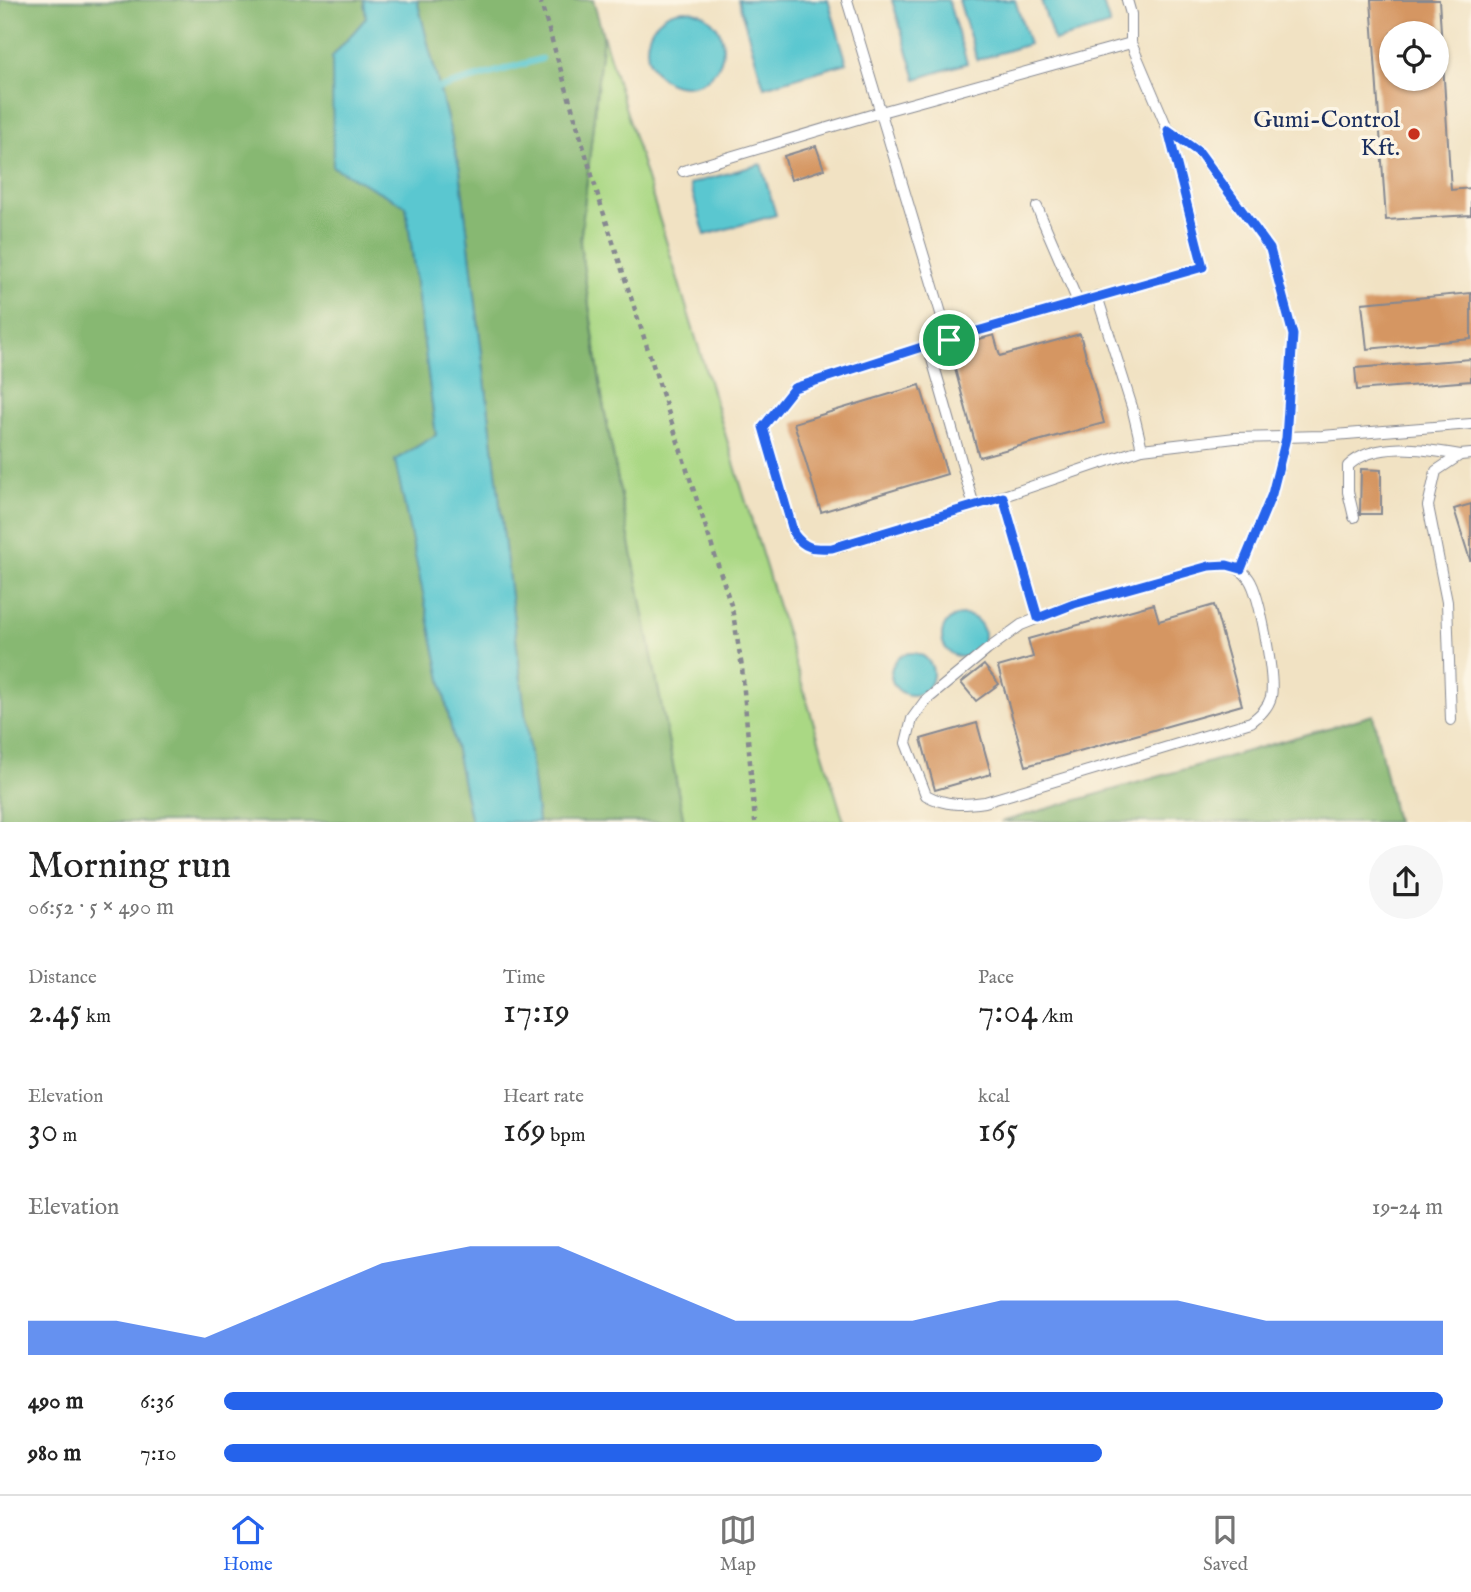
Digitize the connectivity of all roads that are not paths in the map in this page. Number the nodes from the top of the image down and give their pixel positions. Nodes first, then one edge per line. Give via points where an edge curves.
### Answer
1 (846, 0) edge
2 (1126, 0) edge
3 (1130, 43) junction
4 (881, 112) junction
5 (1168, 130) junction
6 (683, 171) dead end
7 (1037, 207) dead end
8 (1097, 296) junction
9 (1078, 302) junction
10 (949, 340) junction
11 (928, 345) junction
12 (1471, 424) edge
13 (1286, 438) junction
14 (1142, 449) junction
15 (1471, 454) edge
16 (1460, 455) junction
17 (1003, 497) junction
18 (974, 506) junction
19 (1354, 517) dead end
20 (1241, 569) junction
21 (1038, 618) junction
22 (1451, 720) dead end

1 - 4 lane
2 - 3 lane via 1131,15
3 - 4 lane
3 - 5 lane
4 - 6 lane
4 - 10 lane
5 - 8 lane via 1203,267
5 - 13 lane via 1200,153 1270,249 1293,335
7 - 9 lane
8 - 9 lane
8 - 14 lane
9 - 10 lane
10 - 11 lane
11 - 18 lane
11 - 18 lane via 794,388 763,427 765,443 794,534 810,549 832,548
12 - 13 lane
13 - 14 lane via 1235,438
13 - 20 lane via 1272,494
14 - 17 lane
15 - 16 lane
16 - 19 lane via 1373,451 1358,456 1348,466
16 - 22 lane via 1436,471 1428,506 1447,602
17 - 18 lane
17 - 21 lane
20 - 21 lane via 1209,566
20 - 21 lane via 1251,581 1273,670 1270,698 1263,713 1251,722 985,802 961,805 926,795 905,743 912,719 925,701 987,650

